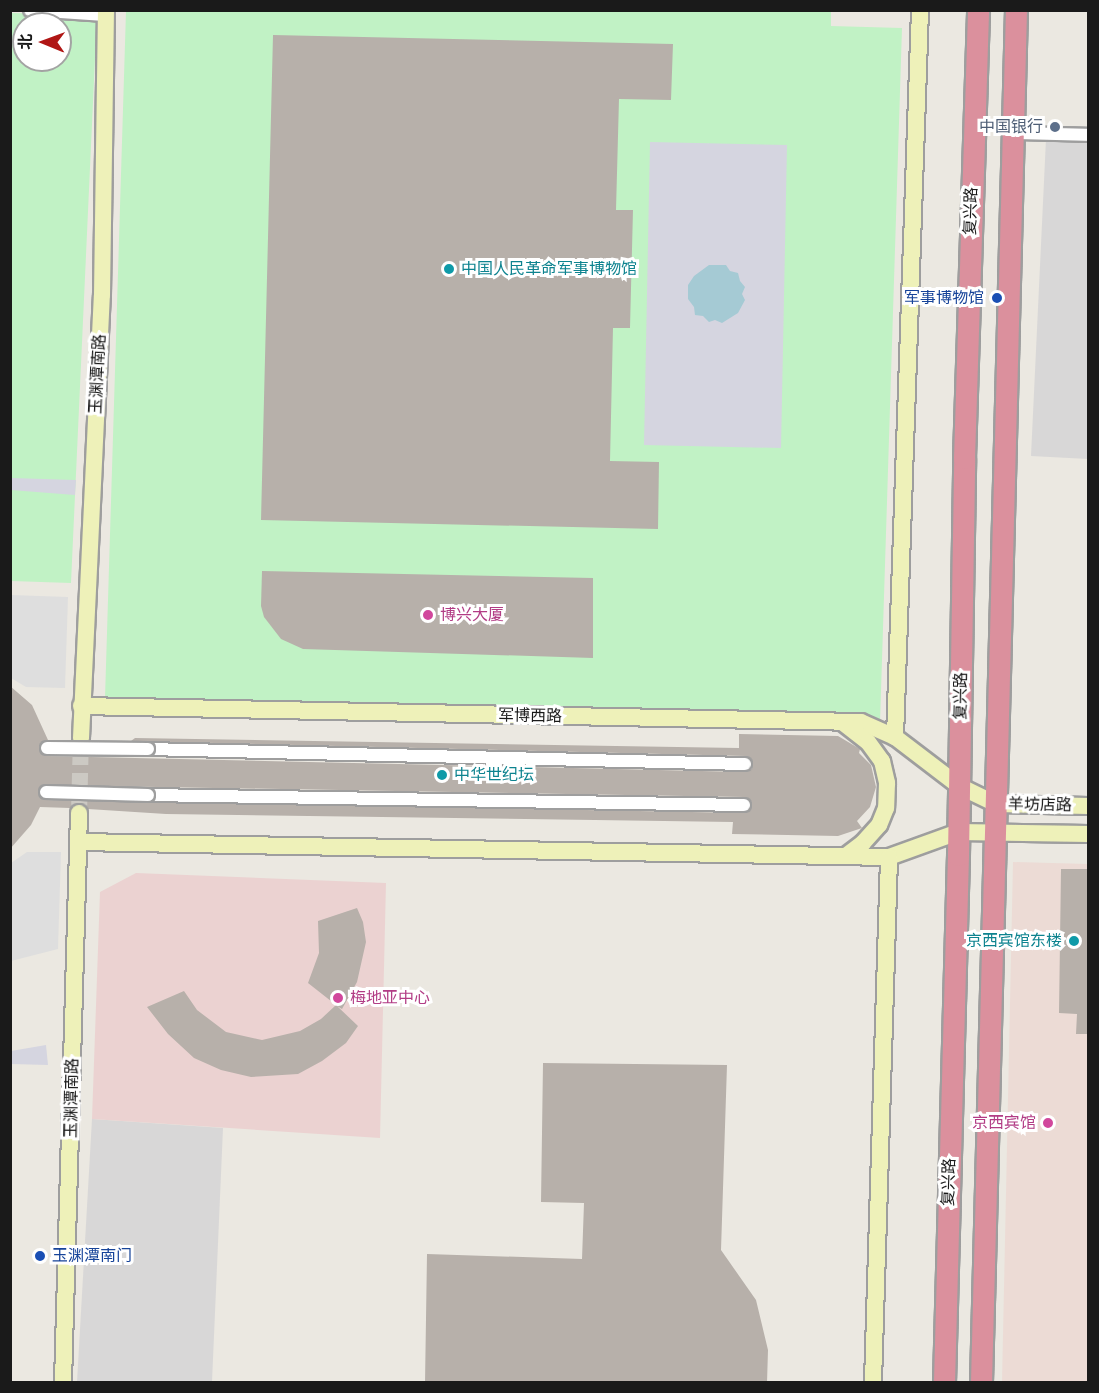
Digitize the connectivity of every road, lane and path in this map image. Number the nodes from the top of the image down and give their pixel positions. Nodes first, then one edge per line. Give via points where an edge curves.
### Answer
1 (30, 10) edge
2 (920, 10) edge
3 (978, 10) edge
4 (1016, 10) edge
5 (106, 13) edge
6 (1014, 132) junction
7 (1089, 135) edge
8 (81, 706) junction
9 (843, 722) junction
10 (895, 737) junction
11 (81, 738) tunnel mouth
12 (47, 748) dead end
13 (745, 764) dead end
14 (959, 786) junction
15 (46, 792) dead end
16 (996, 804) junction
17 (744, 805) dead end
18 (1089, 806) edge
19 (79, 813) tunnel mouth
20 (958, 832) junction
21 (995, 832) junction
22 (1089, 834) edge
23 (78, 842) junction
24 (846, 856) junction
25 (889, 857) junction
26 (63, 1383) edge
27 (873, 1383) edge
28 (944, 1383) edge
29 (981, 1383) edge

1 - 5 street
2 - 10 street
3 - 14 highway, 复兴路 via 964,458
4 - 6 highway
5 - 8 street, 玉渊潭南路 via 102,295
6 - 7 street
6 - 16 highway
8 - 9 street, 军博西路
8 - 11 street, 玉渊潭南路
9 - 10 street, 军博西路 via 870,724
9 - 24 street via 868,742 882,762 887,783 886,808 879,825
10 - 14 street, 军博西路
12 - 13 street, bridge
14 - 16 street, 羊坊店路
14 - 20 highway, 复兴路
15 - 17 street, bridge
16 - 18 street, 羊坊店路
16 - 21 highway
19 - 23 street, 玉渊潭南路
20 - 21 street, 羊坊店路
20 - 25 street
20 - 28 highway, 复兴路
21 - 22 street, 羊坊店路
21 - 29 highway
23 - 24 street
23 - 26 street, 玉渊潭南路
24 - 25 street
25 - 27 street

